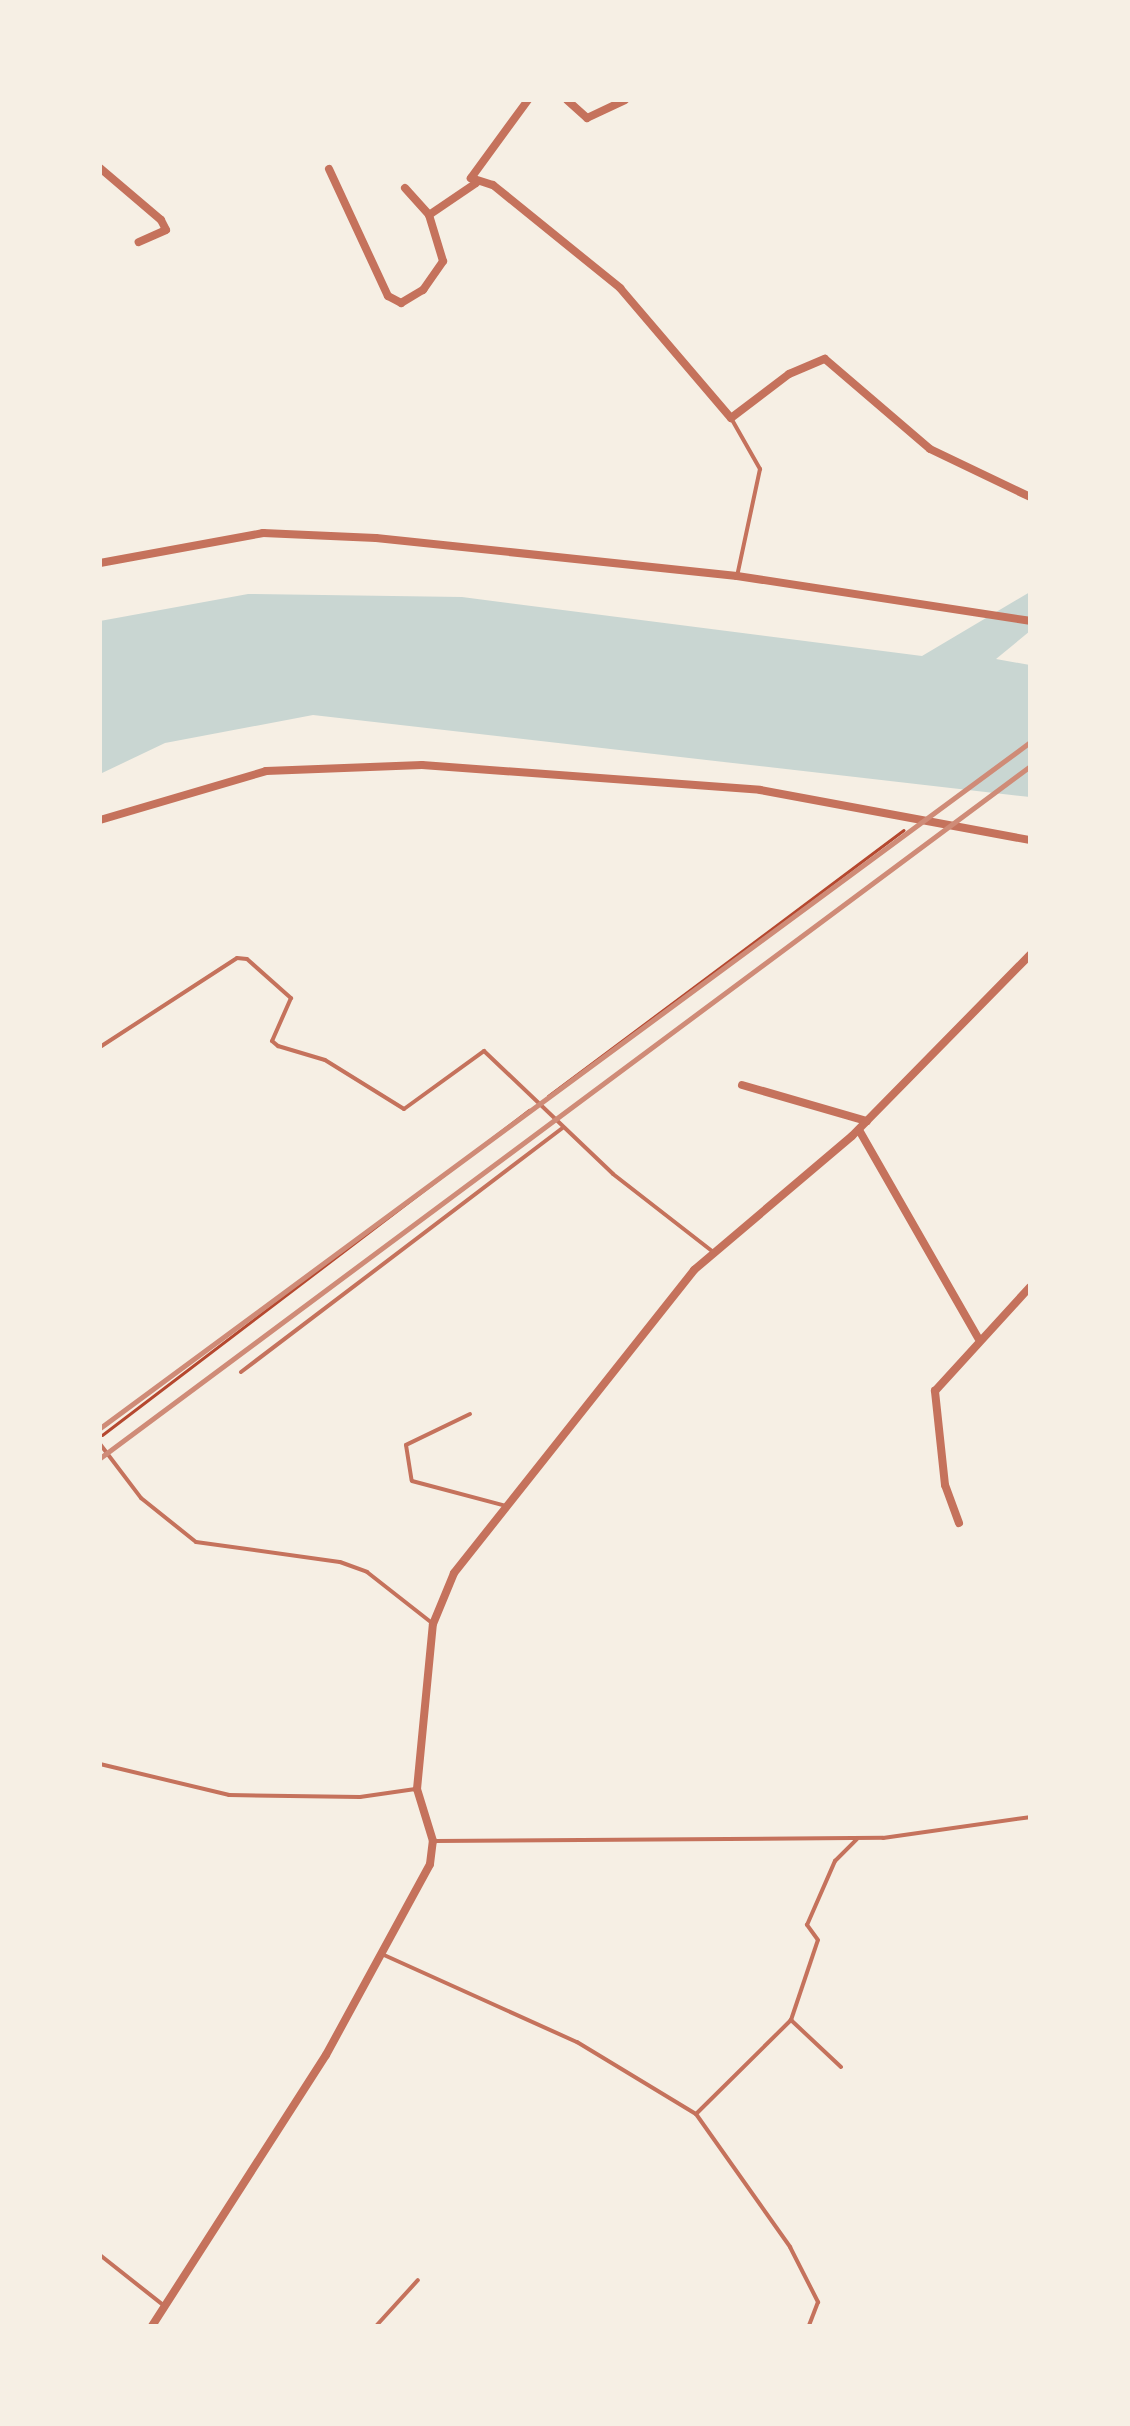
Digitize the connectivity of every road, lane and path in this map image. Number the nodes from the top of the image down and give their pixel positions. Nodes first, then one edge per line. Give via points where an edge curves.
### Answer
1 (528, 100) edge
2 (567, 100) edge
3 (625, 100) edge
4 (100, 168) edge
5 (329, 169) dead end
6 (476, 183) junction
7 (405, 188) dead end
8 (429, 215) junction
9 (139, 242) dead end
10 (731, 418) junction
11 (1030, 497) edge
12 (100, 563) edge
13 (737, 576) junction
14 (1030, 621) edge
15 (922, 817) junction
16 (100, 820) edge
17 (1030, 840) edge
18 (1030, 955) edge
19 (100, 1047) edge
20 (742, 1085) dead end
21 (536, 1104) junction
22 (867, 1121) junction
23 (563, 1128) junction
24 (859, 1130) junction
25 (712, 1251) junction
26 (1030, 1287) edge
27 (978, 1338) junction
28 (241, 1372) dead end
29 (470, 1414) dead end
30 (100, 1436) edge
31 (100, 1444) edge
32 (508, 1507) junction
33 (959, 1523) dead end
34 (433, 1624) junction
35 (100, 1764) edge
36 (417, 1789) junction
37 (1030, 1817) edge
38 (860, 1838) junction
39 (433, 1841) junction
40 (384, 1955) junction
41 (791, 2020) junction
42 (841, 2067) dead end
43 (696, 2114) junction
44 (100, 2181) edge
45 (100, 2193) edge
46 (100, 2255) edge
47 (418, 2280) dead end
48 (163, 2305) junction
49 (152, 2326) edge
50 (376, 2326) edge
51 (809, 2326) edge

1 - 6 street via 496,137 471,178
2 - 3 street via 587,118
4 - 9 street via 161,220 166,230
5 - 8 street via 392,301 401,303 436,275 443,261
6 - 8 street
6 - 10 street via 493,185 620,288
7 - 8 street
10 - 11 street via 789,374 825,359 930,449
10 - 13 lane via 760,469
12 - 13 street via 263,533
13 - 14 street
15 - 16 street via 760,790 408,765 266,771
15 - 17 street
15 - 21 path
18 - 22 street
19 - 21 lane via 237,958 247,959 291,998 272,1041 337,1065 398,1107 414,1103 476,1051
20 - 22 street
21 - 23 lane
21 - 30 path
22 - 24 street
23 - 25 lane
23 - 28 lane
24 - 25 street
24 - 27 street
25 - 32 street
26 - 27 street
27 - 33 street via 933,1402 945,1485
29 - 32 lane via 406,1445 412,1481
31 - 34 lane via 141,1498 196,1542 340,1562 367,1572
32 - 34 street via 454,1573
34 - 36 street
35 - 36 lane via 229,1795 360,1797
36 - 39 street
37 - 38 lane
38 - 39 lane
38 - 41 lane via 835,1861 807,1925 818,1940
39 - 40 street via 430,1864
40 - 43 lane via 577,2042
40 - 48 street
41 - 42 lane
41 - 43 lane
43 - 51 lane via 790,2247 818,2302
44 - 45 lane
46 - 48 lane
47 - 50 lane
48 - 49 street

